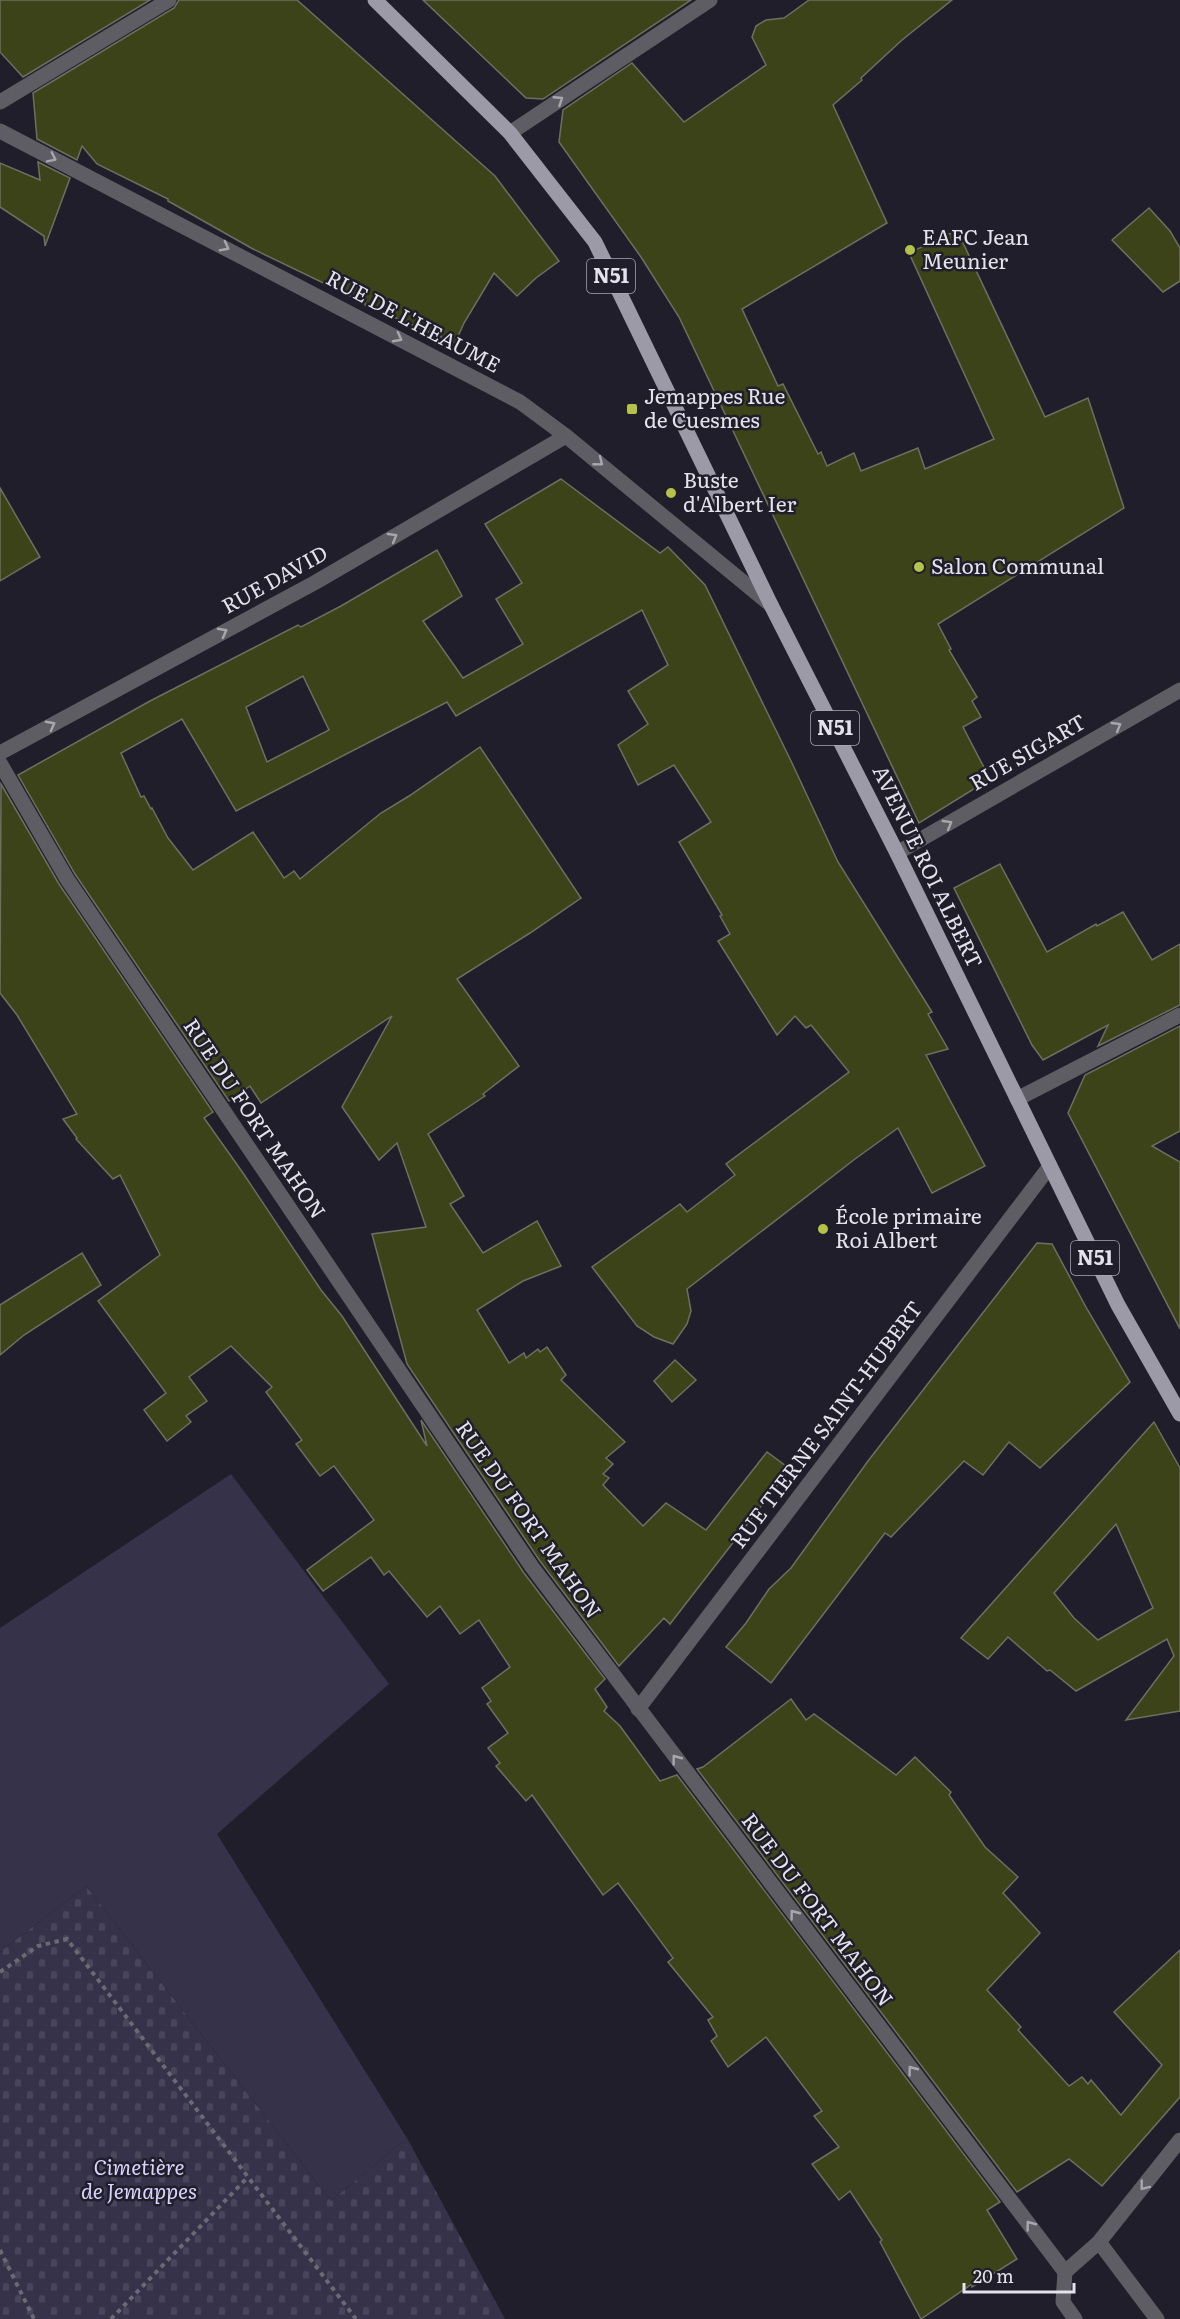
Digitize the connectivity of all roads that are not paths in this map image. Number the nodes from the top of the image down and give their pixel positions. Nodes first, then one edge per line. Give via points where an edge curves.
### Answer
1 (169, 0) edge
2 (375, 0) edge
3 (710, 0) edge
4 (0, 102) edge
5 (0, 131) edge
6 (510, 133) junction
7 (566, 436) junction
8 (771, 604) junction
9 (1180, 690) edge
10 (0, 753) edge
11 (0, 763) edge
12 (897, 853) junction
13 (1180, 1015) edge
14 (1017, 1099) junction
15 (1050, 1166) junction
16 (1180, 1414) edge
17 (638, 1709) junction
18 (1180, 2140) edge
19 (1099, 2242) junction
20 (1065, 2272) junction
21 (1076, 2319) edge
22 (1157, 2319) edge

1 - 4 street
2 - 6 main road, AVENUE ROI ALBERT / N51
6 -> 3 street
5 -> 7 street, RUE DE L'HEAUME via 520,402
6 - 8 main road, AVENUE ROI ALBERT / N51 via 595,242
7 -> 8 street, RUE DE L'HEAUME
10 -> 7 street, RUE DAVID via 316,582
8 - 12 main road, AVENUE ROI ALBERT / N51
12 -> 9 street, RUE SIGART
11 - 17 street, RUE DU FORT MAHON via 67,879 532,1567
12 - 14 main road, AVENUE ROI ALBERT / N51
13 - 14 street
14 - 15 main road, AVENUE ROI ALBERT / N51
15 - 16 main road, AVENUE ROI ALBERT / N51 via 1118,1305
15 - 17 street, RUE TIERNE SAINT-HUBERT
20 -> 17 street, RUE DU FORT MAHON
18 -> 19 street
19 - 20 street
19 - 22 street
20 - 21 street via 1063,2302

